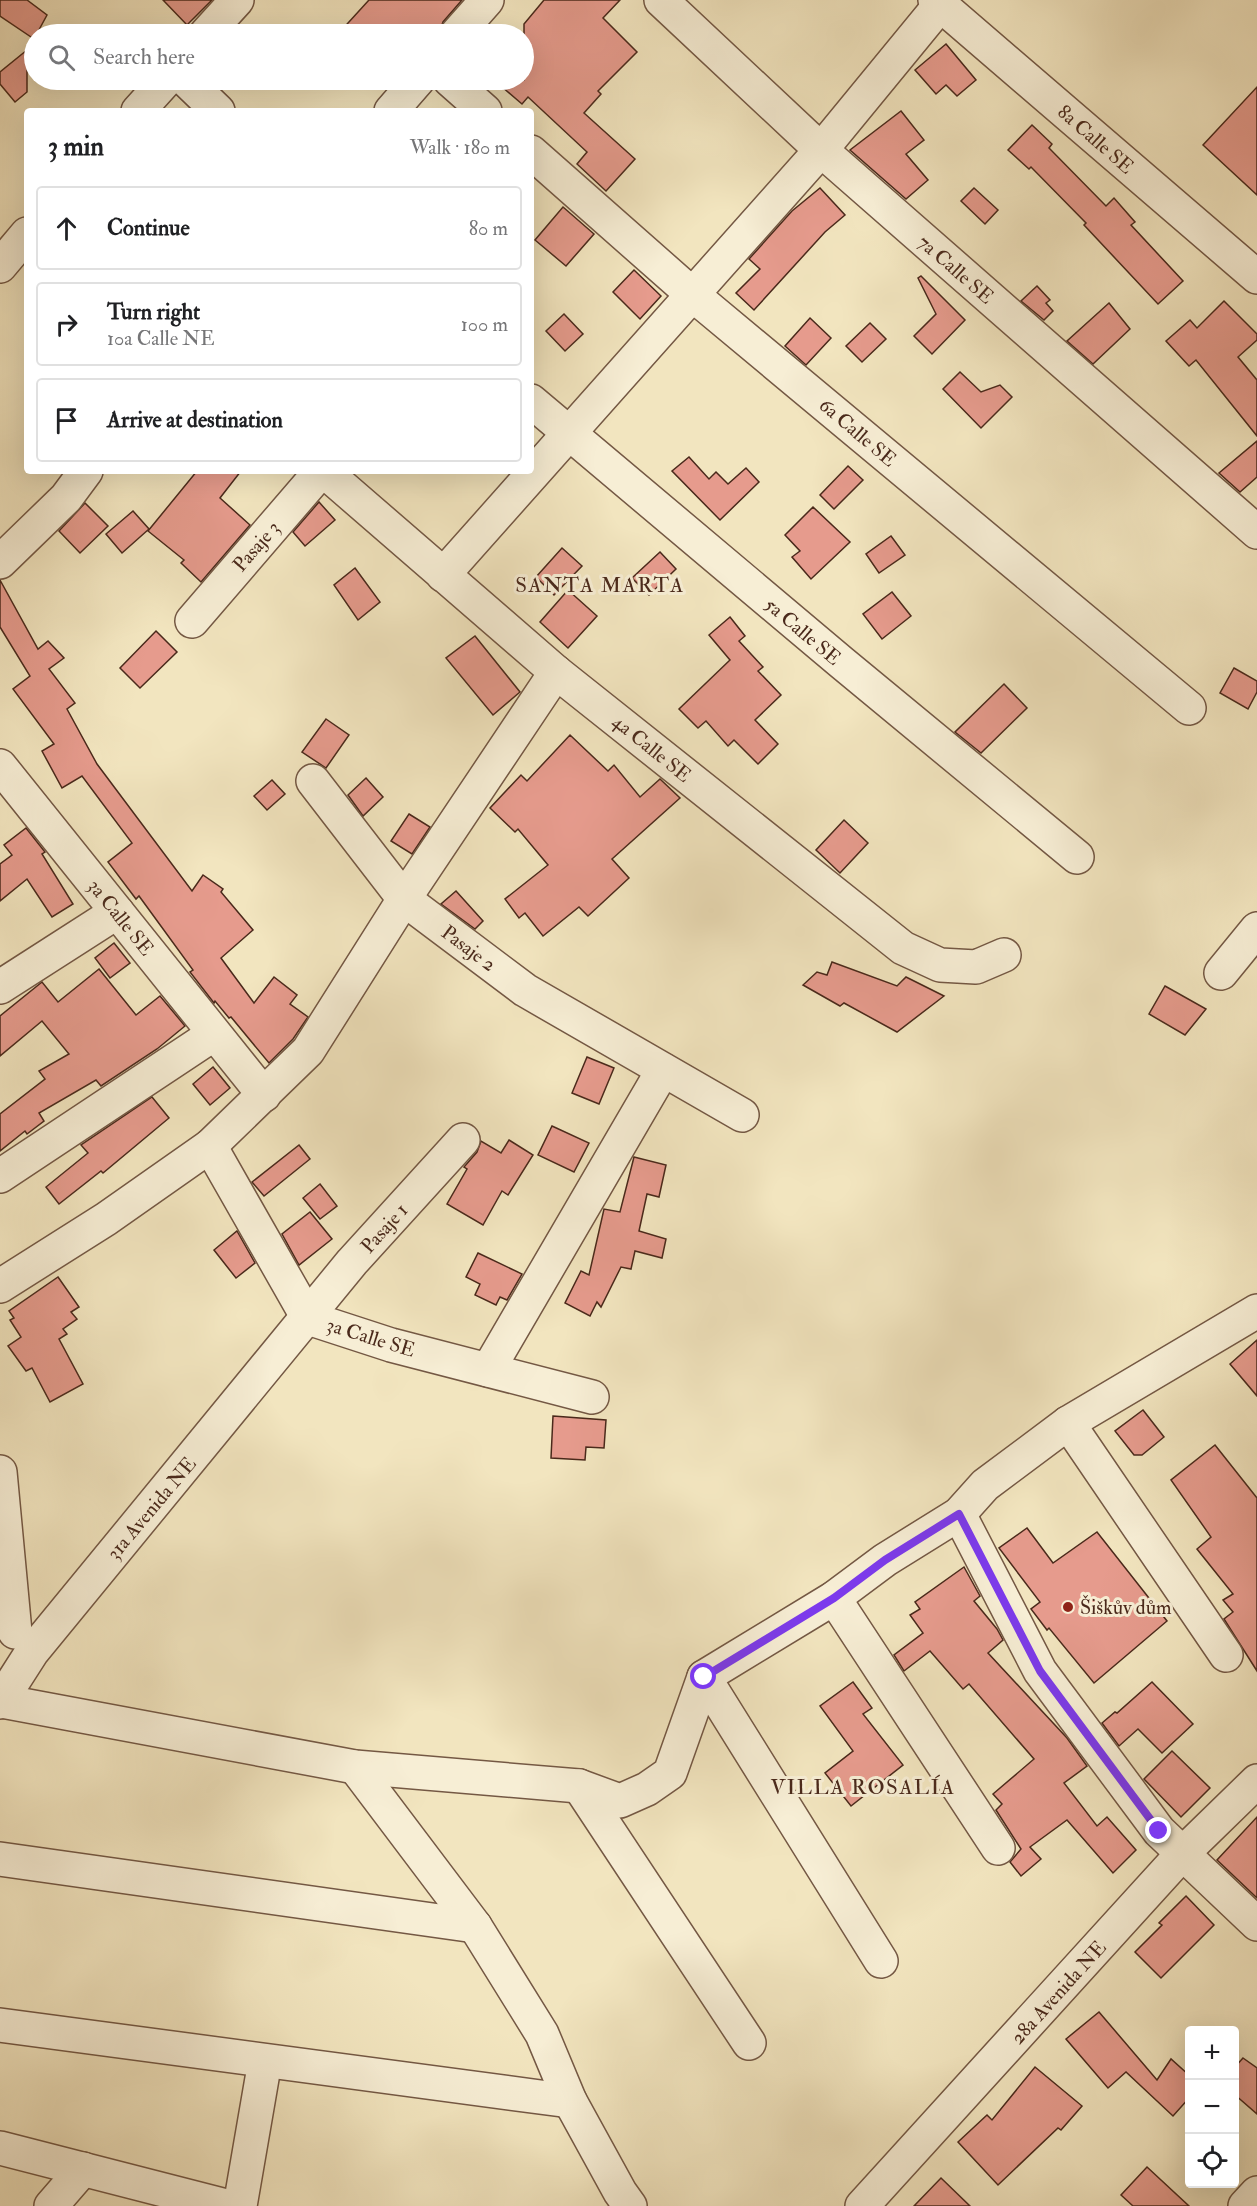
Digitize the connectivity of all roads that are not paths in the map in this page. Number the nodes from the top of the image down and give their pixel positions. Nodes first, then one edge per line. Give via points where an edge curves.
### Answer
1 (237, 0) edge
2 (487, 0) edge
3 (662, 0) edge
4 (937, 2) edge
5 (215, 24) edge
6 (466, 24) edge
7 (157, 90) edge
8 (196, 90) edge
9 (409, 90) edge
10 (461, 90) edge
11 (141, 108) edge
12 (215, 108) edge
13 (394, 108) edge
14 (482, 108) edge
15 (821, 150) junction
16 (534, 155) edge
17 (1257, 277) edge
18 (693, 295) junction
19 (534, 404) edge
20 (569, 435) junction
21 (84, 474) edge
22 (320, 474) edge
23 (326, 474) edge
24 (534, 474) edge
25 (534, 474) edge
26 (1257, 532) edge
27 (0, 562) edge
28 (443, 575) junction
29 (192, 621) dead end
30 (556, 672) junction
31 (1189, 708) dead end
32 (0, 766) edge
33 (313, 781) dead end
34 (10, 799) edge
35 (1077, 857) dead end
36 (404, 899) junction
37 (117, 912) junction
38 (1257, 928) edge
39 (1004, 955) dead end
40 (1221, 973) dead end
41 (0, 987) edge
42 (214, 1034) junction
43 (663, 1070) junction
44 (264, 1095) junction
45 (742, 1115) dead end
46 (463, 1140) dead end
47 (210, 1146) junction
48 (0, 1176) edge
49 (0, 1286) edge
50 (1257, 1311) edge
51 (308, 1318) junction
52 (488, 1370) junction
53 (592, 1397) dead end
54 (1068, 1423) junction
55 (0, 1472) edge
56 (959, 1514) junction
57 (834, 1598) junction
58 (16, 1633) edge
59 (1226, 1654) dead end
60 (704, 1677) junction
61 (1, 1701) edge
62 (355, 1767) junction
63 (1257, 1781) edge
64 (579, 1786) junction
65 (998, 1848) dead end
66 (1184, 1853) junction
67 (0, 1859) edge
68 (1257, 1924) edge
69 (475, 1926) junction
70 (881, 1961) dead end
71 (0, 2025) edge
72 (749, 2043) dead end
73 (265, 2061) junction
74 (570, 2101) junction
75 (0, 2148) edge
76 (83, 2169) junction
77 (1257, 2193) edge
78 (51, 2206) edge
79 (226, 2206) edge
80 (240, 2206) edge
81 (630, 2206) edge
82 (862, 2206) edge
83 (1245, 2206) edge

1 - 5 street
2 - 6 street
3 - 15 street, 7a Calle SE
4 - 15 street
4 - 17 street, 8a Calle SE
7 - 11 street
8 - 12 street
9 - 13 street
10 - 14 street
15 - 18 street
15 - 26 street, 7a Calle SE
16 - 18 street, 6a Calle SE
18 - 20 street
18 - 31 street, 6a Calle SE
19 - 20 street, 5a Calle SE
20 - 25 street
20 - 35 street, 5a Calle SE
21 - 27 street via 66,498
22 - 29 street, Pasaje 3
23 - 28 street, 4a Calle SE
24 - 28 street
28 - 30 street, 4a Calle SE
30 - 36 street
30 - 39 street, 4a Calle SE via 903,948 940,965 976,967
32 - 34 street, 3a Calle SE
33 - 36 street, Pasaje 2
34 - 37 street, 3a Calle SE
36 - 43 street, Pasaje 2 via 525,990
36 - 44 street via 308,1051
37 - 41 street
37 - 42 street, 3a Calle SE
38 - 40 street
42 - 44 street, 3a Calle SE
42 - 48 street
43 - 45 street, Pasaje 2
43 - 52 street
44 - 47 street
46 - 51 street, Pasaje 1 via 352,1262
47 - 49 street via 106,1219
47 - 51 street, 3a Calle SE
50 - 54 street
51 - 52 street, 3a Calle SE
51 - 58 street, 31a Avenida NE
52 - 53 street, 3a Calle SE
54 - 56 street via 985,1485
54 - 59 street
55 - 58 street
56 - 57 street via 885,1560
56 - 66 street via 1040,1671 1159,1831
57 - 60 street
57 - 65 street
58 - 61 street, 31a Avenida NE
60 - 64 street via 670,1773 620,1801
60 - 70 street
61 - 62 street
62 - 64 street
62 - 69 street
63 - 66 street, 28a Avenida NE
64 - 72 street
66 - 68 street
66 - 82 street, 28a Avenida NE
67 - 69 street
69 - 74 street via 542,2034
71 - 73 street
73 - 74 street
73 - 80 street
74 - 81 street
75 - 76 street
76 - 78 street
76 - 79 street
77 - 83 street

